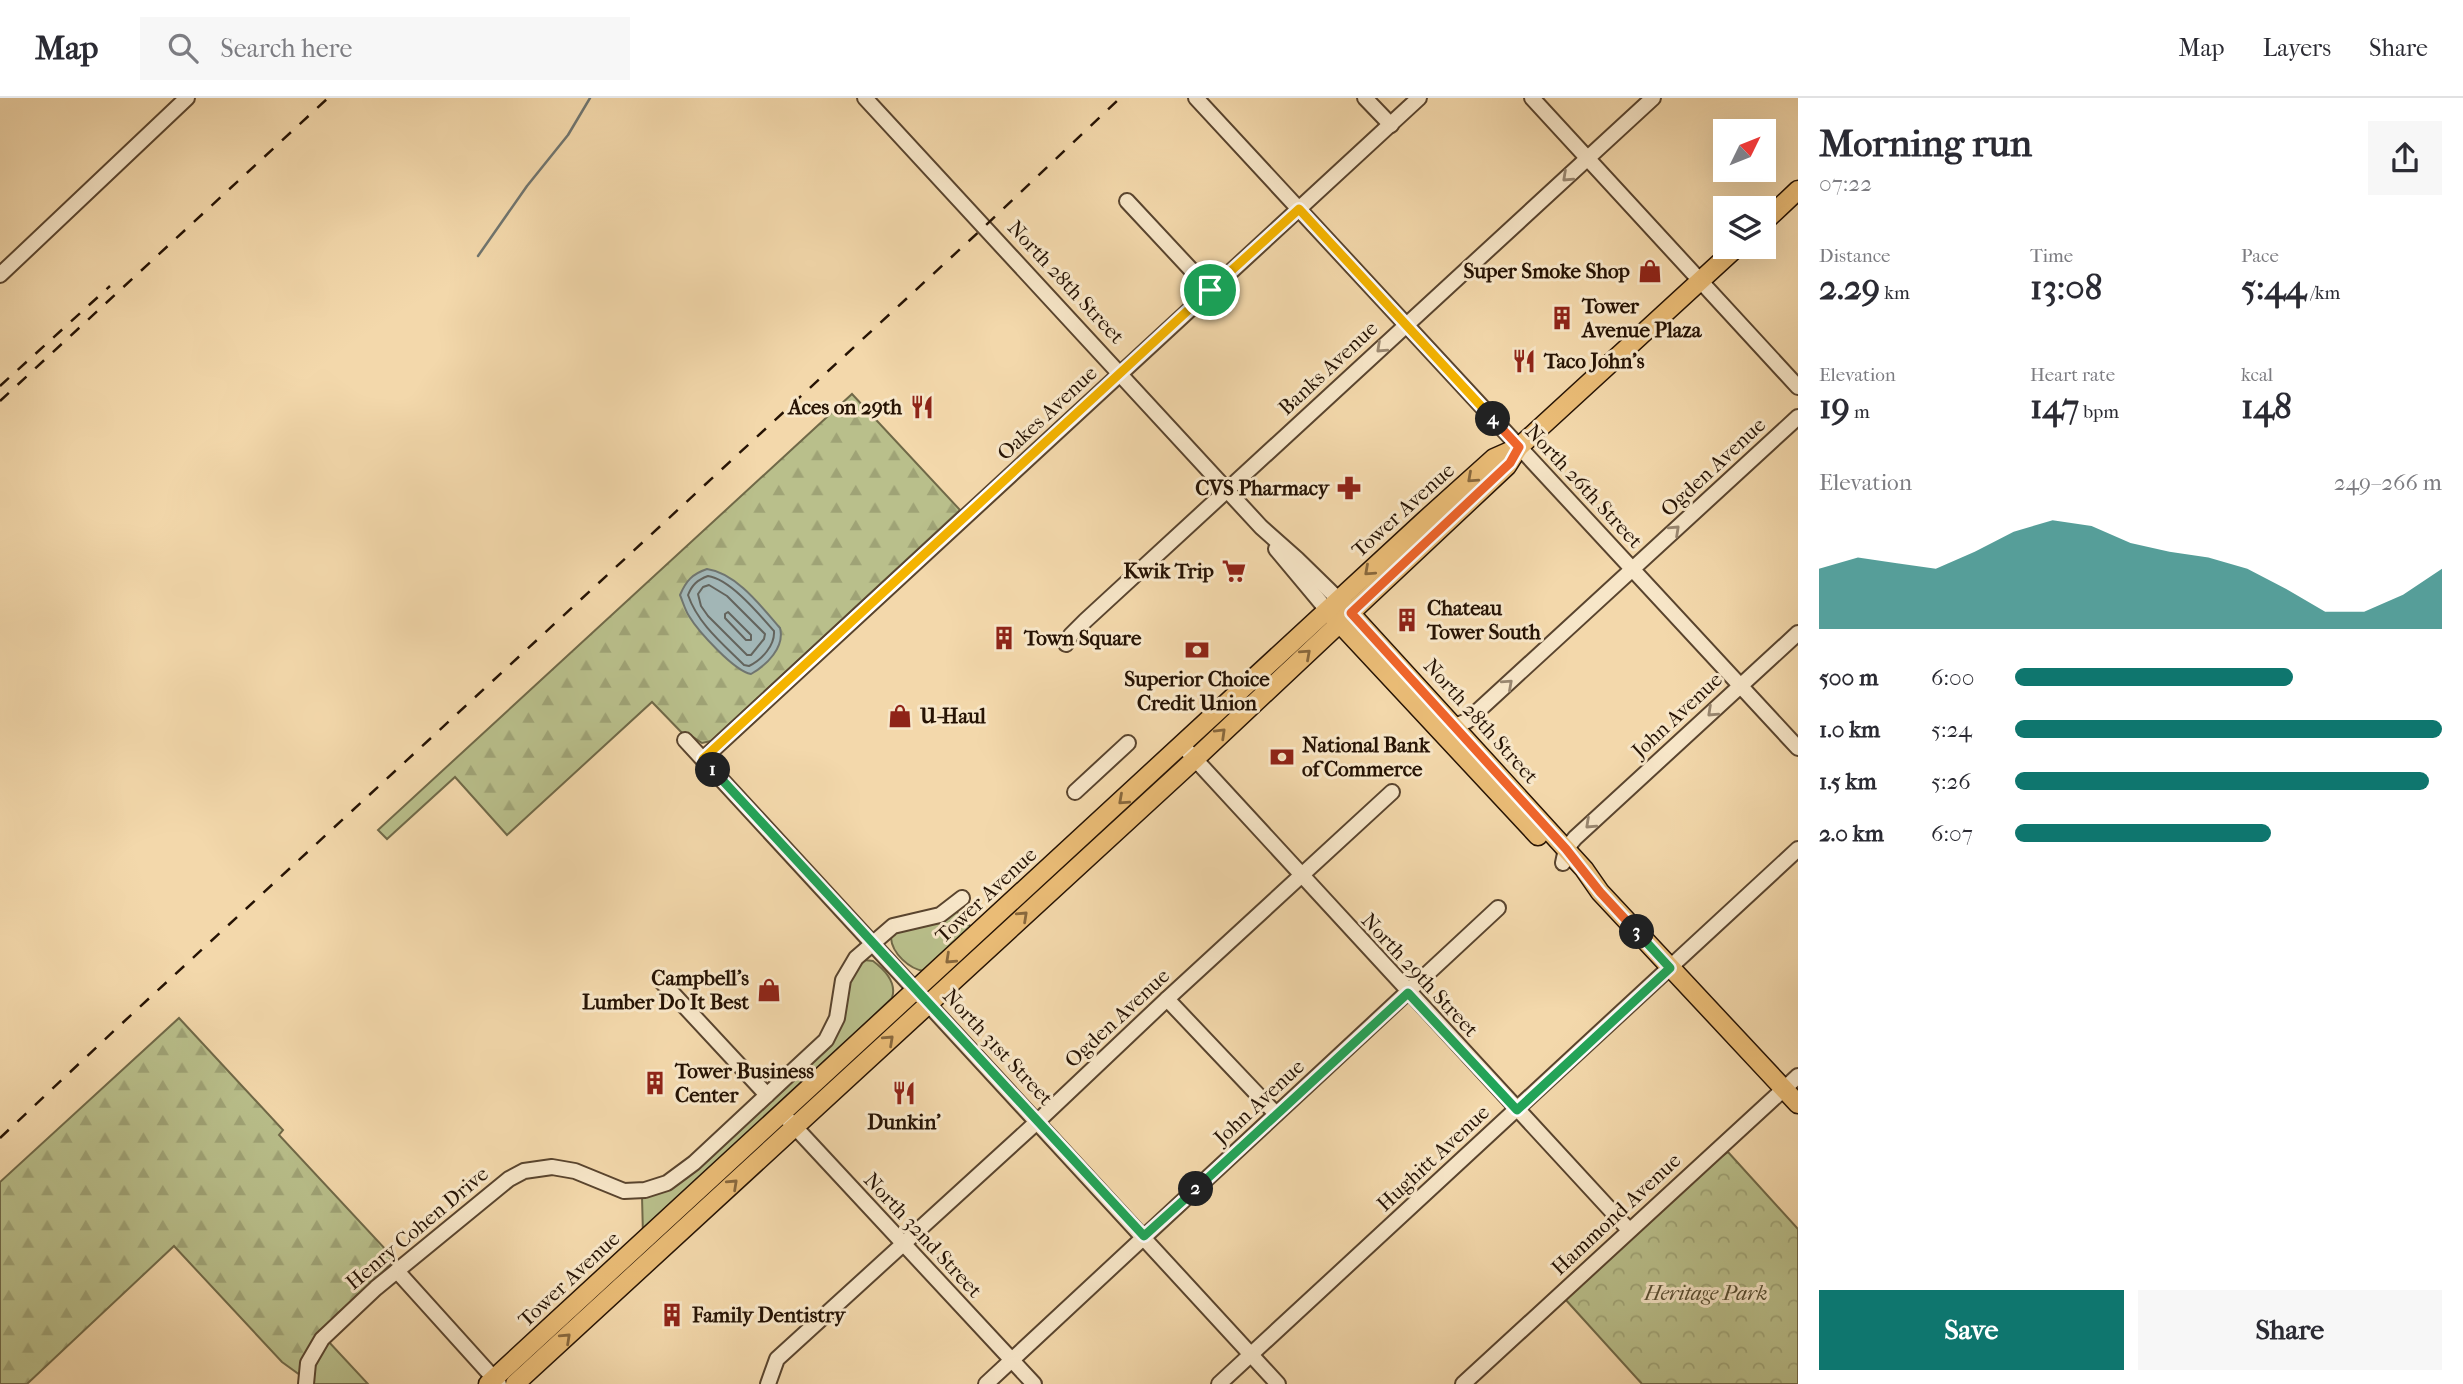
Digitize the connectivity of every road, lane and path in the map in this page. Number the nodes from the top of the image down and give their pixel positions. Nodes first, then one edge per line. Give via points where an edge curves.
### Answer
1 (187, 98) edge
2 (865, 98) edge
3 (1196, 98) edge
4 (1365, 98) edge
5 (1419, 98) edge
6 (1532, 98) edge
7 (1653, 98) edge
8 (1391, 125) junction
9 (1587, 159) junction
10 (1798, 190) edge
11 (1127, 201) dead end
12 (1299, 209) junction
13 (1776, 211) edge
14 (1724, 259) edge
15 (0, 275) edge
16 (1700, 281) junction
17 (1210, 290) junction
18 (1406, 325) junction
19 (1119, 374) junction
20 (1798, 387) edge
21 (1798, 417) edge
22 (1519, 447) junction
23 (1226, 490) junction
24 (1632, 569) junction
25 (1339, 611) junction
26 (1798, 633) edge
27 (1066, 644) dead end
28 (1740, 685) junction
29 (1402, 689) junction
30 (1455, 726) junction
31 (685, 740) dead end
32 (1128, 743) dead end
33 (1798, 748) edge
34 (1189, 752) junction
35 (703, 759) junction
36 (1075, 792) dead end
37 (1392, 792) dead end
38 (1798, 849) edge
39 (1565, 856) junction
40 (1300, 876) junction
41 (962, 898) dead end
42 (1498, 908) dead end
43 (873, 942) junction
44 (1670, 968) junction
45 (662, 982) dead end
46 (1408, 993) junction
47 (922, 997) junction
48 (1167, 999) junction
49 (1798, 1076) edge
50 (1784, 1089) junction
51 (767, 1095) junction
52 (1798, 1104) edge
53 (1517, 1110) junction
54 (782, 1113) junction
55 (1276, 1114) junction
56 (1038, 1121) junction
57 (795, 1127) junction
58 (1629, 1230) junction
59 (1144, 1236) junction
60 (902, 1243) junction
61 (397, 1271) junction
62 (1251, 1354) junction
63 (1011, 1361) junction
64 (494, 1382) edge
65 (306, 1384) edge
66 (516, 1384) edge
67 (768, 1384) edge
68 (986, 1384) edge
69 (1034, 1384) edge
70 (1219, 1384) edge
71 (1278, 1384) edge
72 (1463, 1384) edge

1 - 15 street
2 - 19 street, North 28th Street
3 - 12 street, North 26th Street
4 - 8 street
5 - 8 street, Oakes Avenue
6 - 9 street
7 - 9 street, Banks Avenue
8 - 12 street, Oakes Avenue
9 - 16 street
9 -> 18 street, Banks Avenue
10 - 13 main road
11 - 17 street
12 - 17 street, Oakes Avenue
12 - 18 street, North 26th Street
14 - 16 main road, Tower Avenue
16 - 20 street
16 - 22 main road, Tower Avenue
17 - 19 street, Oakes Avenue
18 - 22 street, North 26th Street
18 -> 23 street, Banks Avenue
19 - 23 street, North 28th Street
19 - 35 street, Oakes Avenue
24 -> 21 street, Ogden Avenue
22 - 24 street, North 26th Street
22 - 25 main road, Tower Avenue via 1494,458
23 - 25 street, North 28th Street via 1291,553
23 - 27 street, Banks Avenue
24 - 28 street, North 26th Street
30 -> 24 street, Ogden Avenue via 1509,684
25 - 29 main road, North 28th Street
25 - 30 main road, North 28th Street
25 - 34 main road, Tower Avenue
26 - 28 street, John Avenue
28 - 33 street, North 26th Street
28 -> 39 street, John Avenue via 1583,831
29 - 30 street via 1424,703 1441,722
29 - 39 main road, North 28th Street
30 - 39 main road, North 28th Street
31 - 35 street, North 31st Street
32 - 36 street
34 - 40 street, North 29th Street
34 - 47 main road, Tower Avenue
35 - 43 street, North 31st Street
37 - 40 street, Ogden Avenue
38 - 44 street, Hughitt Avenue
39 - 44 main road, North 28th Street
40 - 46 street, North 29th Street
40 - 48 street, Ogden Avenue
41 - 43 street, Henry Cohen Drive via 940,915 893,926
42 - 46 street, John Avenue
43 - 47 street, North 31st Street
43 - 51 street, Henry Cohen Drive via 844,975 837,1018 826,1040
44 - 50 main road, North 28th Street
44 - 53 street, Hughitt Avenue
45 - 51 street
46 - 53 street, North 29th Street
46 - 55 street, John Avenue
47 - 54 main road, Tower Avenue
47 - 56 street, North 31st Street
57 -> 47 main road, Tower Avenue
48 - 55 street
48 - 56 street, Ogden Avenue
49 - 50 street, Hammond Avenue
50 - 52 main road, North 28th Street
50 - 58 street, Hammond Avenue
51 - 61 street, Henry Cohen Drive via 667,1183 624,1191 575,1171 552,1167 524,1171 494,1188
53 - 58 street, North 29th Street
53 - 62 street, Hughitt Avenue
54 - 57 street, North 32nd Street
54 - 64 main road, Tower Avenue
55 - 59 street, John Avenue
56 - 59 street, North 31st Street
56 - 60 street, Ogden Avenue
57 - 60 street, North 32nd Street
66 -> 57 main road, Tower Avenue
58 - 72 street, Hammond Avenue
59 - 62 street, North 31st Street
59 - 63 street, John Avenue
60 - 63 street, North 32nd Street
60 - 67 street, Ogden Avenue via 777,1359
61 - 64 street
61 - 65 street, Henry Cohen Drive via 322,1339 308,1363
62 - 70 street, Hughitt Avenue
62 - 71 street, North 31st Street
63 - 68 street, John Avenue
63 - 69 street, North 32nd Street

